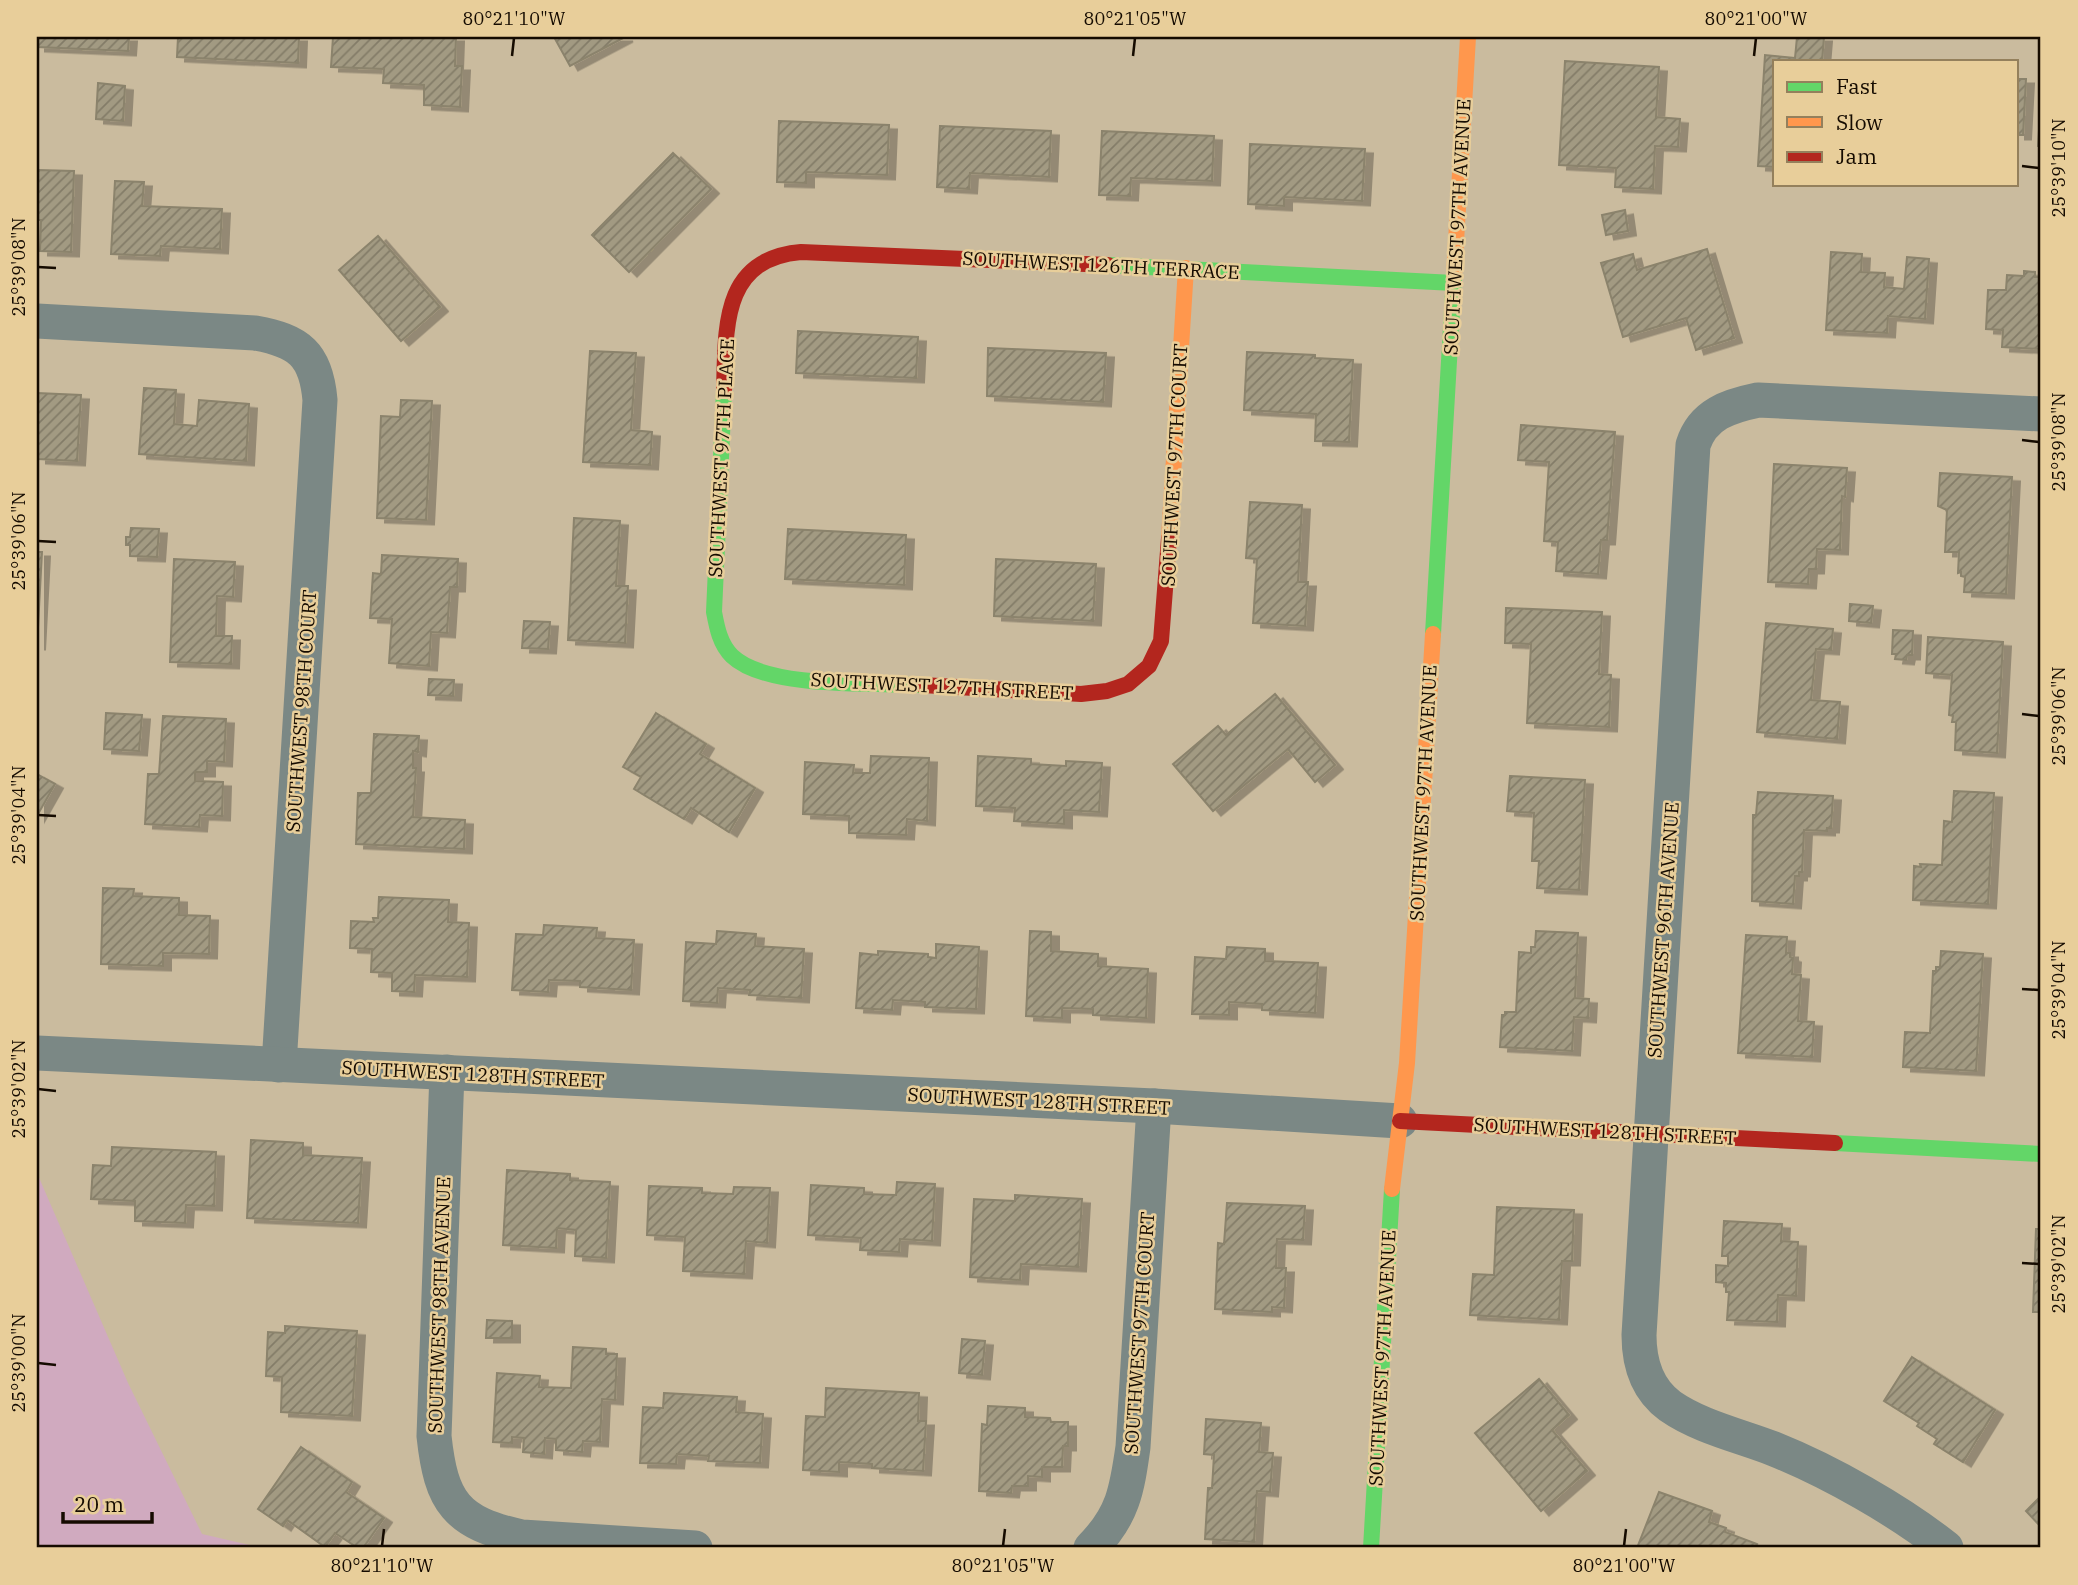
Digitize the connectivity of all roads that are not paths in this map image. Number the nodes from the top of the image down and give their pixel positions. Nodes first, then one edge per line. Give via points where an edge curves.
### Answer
1 (1468, 37) edge
2 (752, 268) joint
3 (1186, 268) junction
4 (1454, 283) junction
5 (37, 321) edge
6 (2041, 414) edge
7 (726, 653) joint
8 (1154, 660) joint
9 (37, 1053) edge
10 (279, 1065) junction
11 (447, 1072) junction
12 (1154, 1106) junction
13 (1400, 1121) junction
14 (1652, 1133) junction
15 (2041, 1154) edge
16 (695, 1548) edge
17 (1091, 1548) edge
18 (1371, 1548) edge
19 (1946, 1548) edge

1 - 4 street, SOUTHWEST 97TH AVENUE
2 - 3 street, SOUTHWEST 126TH TERRACE via 789,252
2 - 7 street, SOUTHWEST 97TH PLACE via 736,291 726,338 714,612
3 - 4 street, SOUTHWEST 126TH TERRACE
3 - 8 street, SOUTHWEST 97TH COURT via 1165,616
4 - 13 street, SOUTHWEST 97TH AVENUE
5 - 10 street, SOUTHWEST 98TH COURT via 255,333 290,342 308,358 316,374 320,400
6 - 14 street, SOUTHWEST 96TH AVENUE via 1758,400 1712,416 1696,435
7 - 8 street, SOUTHWEST 127TH STREET via 761,673 792,678 1060,692 1119,688
9 - 10 street, SOUTHWEST 128TH STREET
10 - 11 street, SOUTHWEST 128TH STREET
11 - 12 street, SOUTHWEST 128TH STREET
11 - 16 street, SOUTHWEST 98TH AVENUE via 434,1436 443,1487 458,1509 496,1531 522,1537
12 - 13 street, SOUTHWEST 128TH STREET
12 - 17 street, SOUTHWEST 97TH COURT via 1133,1447 1123,1501 1106,1533
13 - 14 street, SOUTHWEST 128TH STREET
13 - 18 street, SOUTHWEST 97TH AVENUE via 1392,1185
14 - 15 street, SOUTHWEST 128TH STREET
14 - 19 street, SOUTHWEST 96TH AVENUE via 1639,1352 1657,1393 1688,1416 1817,1469 1892,1510

